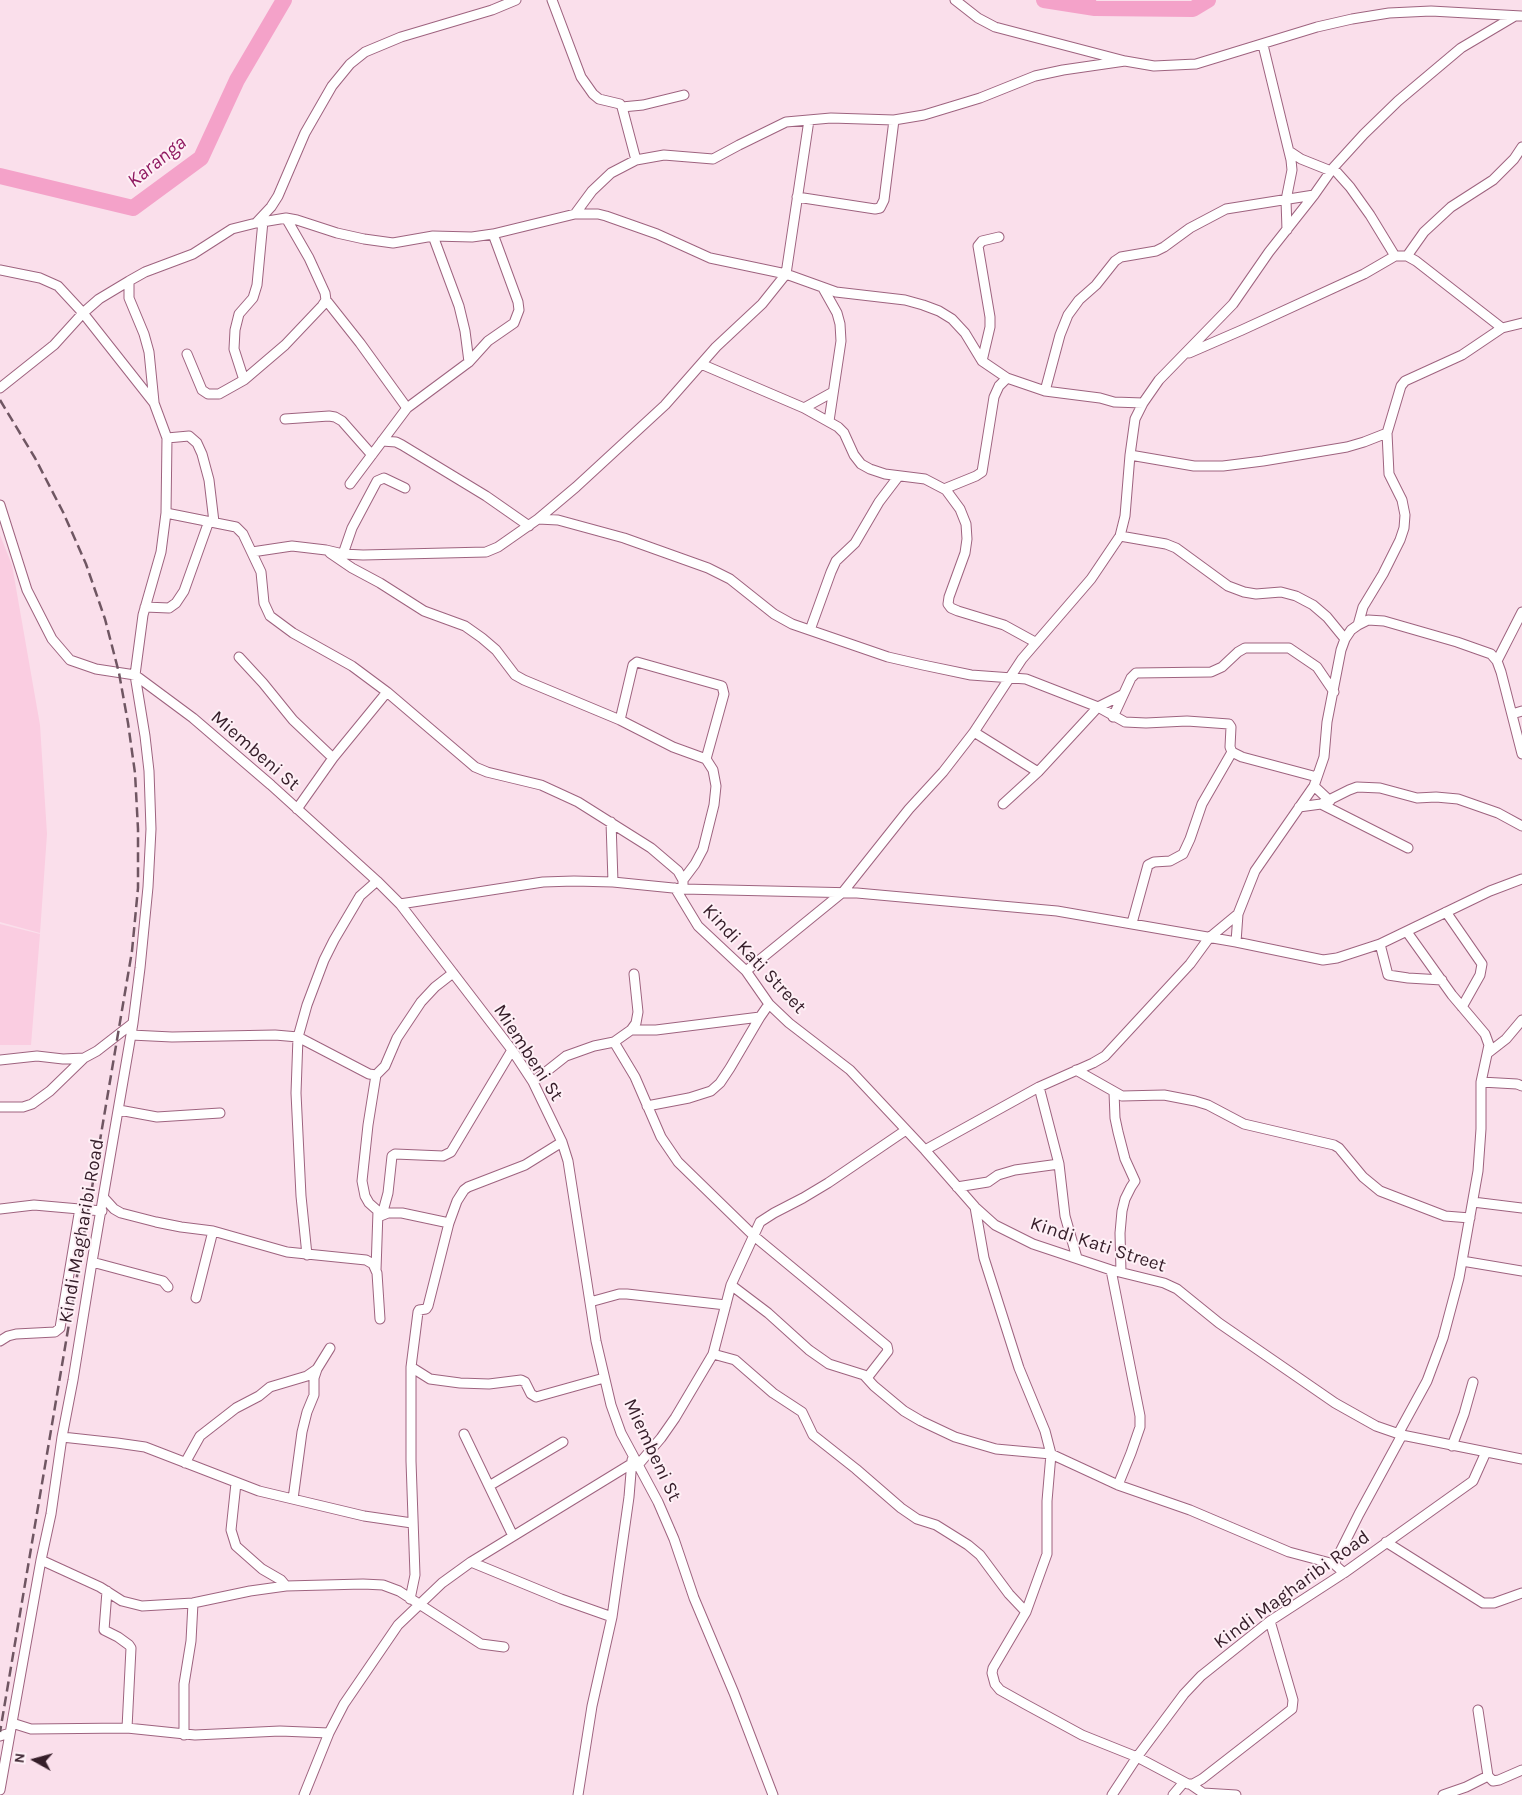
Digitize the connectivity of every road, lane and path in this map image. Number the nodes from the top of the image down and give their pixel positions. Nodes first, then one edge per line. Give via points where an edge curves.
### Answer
1 (516, 0) edge
2 (552, 0) edge
3 (955, 0) edge
4 (1519, 16) edge
5 (1263, 45) junction
6 (1125, 61) junction
7 (684, 95) dead end
8 (622, 107) junction
9 (809, 120) junction
10 (894, 120) junction
11 (1522, 147) edge
12 (1289, 151) junction
13 (636, 160) junction
14 (1332, 169) junction
15 (1314, 195) junction
16 (797, 197) junction
17 (1286, 200) junction
18 (575, 214) junction
19 (286, 218) junction
20 (259, 222) junction
21 (1287, 230) junction
22 (493, 234) junction
23 (434, 236) junction
24 (999, 237) dead end
25 (1395, 256) junction
26 (1407, 256) junction
27 (0, 270) edge
28 (786, 274) junction
29 (128, 281) junction
30 (823, 288) junction
31 (326, 300) junction
32 (83, 313) junction
33 (1522, 323) edge
34 (1502, 328) junction
35 (187, 354) dead end
36 (1185, 354) junction
37 (982, 361) junction
38 (469, 362) junction
39 (701, 364) junction
40 (1007, 378) junction
41 (244, 380) junction
42 (0, 388) edge
43 (1044, 390) junction
44 (834, 392) junction
45 (154, 403) junction
46 (1142, 403) junction
47 (407, 408) junction
48 (804, 408) junction
49 (285, 419) dead end
50 (829, 421) junction
51 (1387, 433) junction
52 (167, 438) junction
53 (382, 441) junction
54 (372, 455) junction
55 (1130, 455) junction
56 (898, 476) junction
57 (350, 484) dead end
58 (406, 488) dead end
59 (944, 489) junction
60 (0, 505) edge
61 (166, 513) junction
62 (538, 519) junction
63 (211, 522) junction
64 (529, 526) junction
65 (1120, 536) junction
66 (326, 550) junction
67 (252, 552) junction
68 (342, 554) junction
69 (145, 607) junction
70 (1522, 612) edge
71 (1358, 624) junction
72 (1519, 624) edge
73 (810, 630) junction
74 (1344, 639) junction
75 (1035, 642) junction
76 (239, 656) dead end
77 (1497, 661) junction
78 (135, 674) junction
79 (1009, 677) junction
80 (387, 692) junction
81 (1334, 692) junction
82 (1122, 695) junction
83 (1098, 707) junction
84 (1522, 712) edge
85 (1512, 714) junction
86 (1113, 717) junction
87 (620, 720) junction
88 (974, 732) junction
89 (1232, 752) junction
90 (1522, 754) edge
91 (333, 758) junction
92 (706, 759) junction
93 (1038, 772) junction
94 (1315, 781) junction
95 (1326, 802) junction
96 (1003, 804) dead end
97 (1299, 807) junction
98 (297, 809) junction
99 (610, 822) junction
100 (1522, 826) edge
101 (1408, 848) dead end
102 (1522, 879) edge
103 (377, 881) junction
104 (613, 882) junction
105 (680, 886) junction
106 (843, 892) junction
107 (400, 904) junction
108 (1446, 912) junction
109 (1238, 914) junction
110 (1132, 923) junction
111 (1407, 932) junction
112 (1209, 938) junction
113 (1236, 942) junction
114 (1380, 944) junction
115 (746, 971) junction
116 (453, 973) junction
117 (634, 974) dead end
118 (1442, 980) junction
119 (769, 1004) junction
120 (1462, 1007) junction
121 (760, 1017) junction
122 (1522, 1020) edge
123 (133, 1024) junction
124 (631, 1030) junction
125 (131, 1035) junction
126 (298, 1037) junction
127 (614, 1042) junction
128 (512, 1050) junction
129 (1488, 1053) junction
130 (84, 1058) junction
131 (0, 1060) edge
132 (1076, 1070) junction
133 (376, 1075) junction
134 (532, 1082) junction
135 (1482, 1082) junction
136 (1522, 1086) edge
137 (1039, 1087) junction
138 (1114, 1092) junction
139 (647, 1106) junction
140 (0, 1107) edge
141 (119, 1110) junction
142 (220, 1113) dead end
143 (906, 1130) junction
144 (562, 1142) junction
145 (926, 1150) junction
146 (1059, 1164) junction
147 (957, 1187) junction
148 (104, 1198) junction
149 (1473, 1202) junction
150 (975, 1207) junction
151 (80, 1208) junction
152 (1522, 1208) edge
153 (0, 1209) edge
154 (102, 1211) junction
155 (380, 1216) junction
156 (1470, 1218) junction
157 (449, 1223) junction
158 (213, 1231) junction
159 (754, 1236) junction
160 (307, 1256) junction
161 (1077, 1258) junction
162 (1462, 1261) junction
163 (92, 1262) junction
164 (1111, 1270) junction
165 (376, 1271) junction
166 (1522, 1271) edge
167 (1121, 1272) junction
168 (731, 1285) junction
169 (168, 1287) dead end
170 (196, 1298) dead end
171 (590, 1302) junction
172 (726, 1305) junction
173 (380, 1319) dead end
174 (0, 1340) edge
175 (330, 1348) dead end
176 (713, 1354) junction
177 (411, 1367) junction
178 (317, 1369) junction
179 (604, 1378) junction
180 (867, 1378) junction
181 (1473, 1382) dead end
182 (464, 1434) dead end
183 (1400, 1435) junction
184 (62, 1438) junction
185 (563, 1442) dead end
186 (1452, 1446) junction
187 (1486, 1452) junction
188 (1050, 1454) junction
189 (1522, 1459) edge
190 (634, 1461) junction
191 (185, 1464) junction
192 (236, 1483) junction
193 (1118, 1485) junction
194 (489, 1486) junction
195 (293, 1499) junction
196 (412, 1523) junction
197 (513, 1536) junction
198 (1386, 1542) junction
199 (41, 1560) junction
200 (471, 1562) junction
201 (1334, 1564) junction
202 (1344, 1572) junction
203 (286, 1586) junction
204 (107, 1591) junction
205 (1522, 1592) edge
206 (410, 1599) junction
207 (193, 1603) junction
208 (418, 1604) junction
209 (1026, 1612) junction
210 (612, 1617) junction
211 (1270, 1621) junction
212 (504, 1647) dead end
213 (1478, 1710) dead end
214 (11, 1728) junction
215 (127, 1728) junction
216 (329, 1733) junction
217 (184, 1735) junction
218 (0, 1736) edge
219 (1137, 1757) junction
220 (1522, 1770) edge
221 (1488, 1776) junction
222 (1187, 1783) junction
223 (0, 1790) edge
224 (304, 1795) edge
225 (578, 1795) edge
226 (773, 1795) edge
227 (1112, 1795) edge
228 (1173, 1795) edge
229 (1236, 1795) edge
230 (1443, 1795) edge

1 - 20 street via 401,37 365,52 350,64 332,86 305,133 278,196
2 - 8 street via 581,77 599,99
3 - 6 street via 996,27
4 - 5 street via 1430,11 1389,13 1352,18
4 - 14 street via 1461,48 1398,101
5 - 6 street via 1196,64 1154,66
5 - 12 street
6 - 10 street via 1035,76 980,98
7 - 8 street
8 - 13 street
9 - 10 street
9 - 13 street via 786,122 713,159 664,155
9 - 16 street
10 - 16 street via 884,200 880,208
11 - 26 street via 1493,180 1451,207 1424,232
12 - 14 street
12 - 17 street via 1292,170
13 - 18 street via 611,173
14 - 15 street
14 - 25 street via 1350,187
15 - 17 street
15 - 21 street
16 - 28 street
17 - 21 street
17 - 43 street via 1226,209 1156,251 1115,261 1068,315
18 - 22 street
18 - 28 street via 606,216 710,258
19 - 20 street
19 - 23 street via 379,242 405,242
19 - 31 street via 309,258
20 - 29 street via 232,230 193,254
20 - 41 street via 257,285 253,298 239,314 235,330 234,349
21 - 36 street via 1232,304
22 - 23 street
22 - 38 street via 519,310 514,323 488,341
23 - 38 street via 459,306
24 - 37 street via 982,241 978,246 990,317
25 - 26 street
25 - 36 street via 1364,274
26 - 34 street
27 - 32 street via 40,278 58,286
28 - 30 street
28 - 39 street via 762,304
29 - 32 street
29 - 45 street via 130,298 149,352
30 - 37 street via 905,300 939,311 965,333
30 - 44 street via 840,324
31 - 41 street via 285,345
31 - 47 street
32 - 42 street via 54,345
32 - 45 street
33 - 34 street
34 - 51 street via 1462,355 1402,383
35 - 41 street via 202,390 208,394 220,394
36 - 46 street
37 - 40 street
38 - 47 street
39 - 48 street
39 - 62 street via 665,405
40 - 43 street
40 - 59 street via 994,397 982,472
43 - 46 street via 1114,402
44 - 48 street
44 - 50 street
45 - 52 street
46 - 55 street via 1135,420
47 - 53 street
48 - 50 street
49 - 54 street via 335,417
50 - 56 street via 844,433 861,464
51 - 55 street via 1347,446 1223,466 1194,466
51 - 71 street via 1389,474 1402,500 1404,528
52 - 61 street, Kindi Magharibi Road
52 - 63 street via 189,436 197,443 209,480
53 - 54 street
53 - 64 street via 402,445
54 - 57 street
55 - 65 street via 1125,516
56 - 59 street via 925,479
56 - 73 street via 856,543 836,562
58 - 68 street via 384,478 377,481
59 - 75 street via 960,509 967,539 966,553 948,604 958,611 1004,625
60 - 78 street via 27,590 52,639 70,660 80,665
61 - 63 street, Kindi Kati Street
61 - 69 street, Kindi Magharibi Road via 161,552
62 - 64 street
62 - 73 street via 558,520 624,538 708,568 730,579 774,614
63 - 67 street, Kindi Kati Street via 236,527
63 - 69 street via 184,591 176,603 169,608
64 - 68 street via 486,552
65 - 74 street via 1176,548 1228,586 1244,592 1281,592 1296,596 1327,617
65 - 75 street via 1092,579
66 - 67 street via 292,546
66 - 68 street
66 - 87 street via 424,611 465,626 496,650 524,680
67 - 80 street, Kindi Kati Street via 261,572 264,603 270,616 292,633 352,666
69 - 78 street, Kindi Magharibi Road
70 - 72 street
71 - 74 street
71 - 77 street via 1372,620 1399,625 1484,650
72 - 77 street
73 - 79 street via 923,665 971,675
74 - 81 street
75 - 79 street
76 - 91 street via 293,720
77 - 85 street
78 - 98 street, Miembeni St via 193,718
78 - 123 street, Kindi Magharibi Road via 149,770 151,829
79 - 83 street via 1026,679
79 - 88 street
80 - 91 street
80 - 99 street, Kindi Kati Street via 475,767 541,785 578,802
81 - 82 street via 1317,666 1284,647 1245,648 1211,672 1136,673
81 - 94 street via 1324,757
82 - 83 street
82 - 86 street
83 - 86 street
83 - 93 street
84 - 85 street
85 - 90 street
86 - 89 street via 1132,723 1187,721 1229,724
87 - 92 street
87 - 92 street via 633,665 637,662 722,686 724,694
88 - 93 street
88 - 106 street
89 - 94 street
89 - 110 street via 1202,804 1183,854 1170,861 1148,865
91 - 98 street
92 - 105 street via 715,778 714,805 703,849
93 - 96 street
94 - 95 street
94 - 97 street
95 - 97 street
95 - 100 street via 1348,790 1380,788 1417,798 1458,799 1498,813
95 - 101 street
97 - 109 street via 1255,871
98 - 103 street, Miembeni St
99 - 104 street
99 - 105 street, Kindi Kati Street via 667,860 678,871
102 - 108 street
103 - 107 street, Miembeni St
103 - 126 street via 360,896 334,940 307,1005
104 - 105 street
104 - 107 street via 543,882
105 - 106 street
105 - 115 street, Kindi Kati Street via 698,926
106 - 110 street via 1057,911
106 - 115 street
107 - 116 street, Miembeni St
108 - 111 street
108 - 120 street via 1482,964 1480,975
109 - 112 street
109 - 113 street
110 - 112 street
111 - 114 street
111 - 118 street
112 - 113 street
112 - 132 street via 1190,964 1105,1056
113 - 114 street via 1323,960
114 - 118 street via 1388,975
115 - 119 street, Kindi Kati Street
116 - 128 street, Miembeni St
116 - 133 street via 421,1002 397,1038 385,1066
117 - 124 street via 638,1012
118 - 120 street
119 - 121 street
119 - 143 street, Kindi Kati Street via 850,1070
120 - 129 street via 1485,1034
121 - 124 street via 663,1030
121 - 139 street via 730,1068 711,1091
122 - 129 street
123 - 125 street, Kindi Magharibi Road
123 - 130 street
124 - 127 street
125 - 126 street
125 - 141 street, Kindi Magharibi Road
126 - 133 street
126 - 160 street via 296,1093
127 - 134 street via 566,1056
127 - 139 street via 635,1077
128 - 134 street, Miembeni St
128 - 155 street via 450,1152 443,1156 392,1156 388,1193
129 - 135 street
130 - 131 street via 37,1056
130 - 140 street via 32,1104
132 - 137 street
132 - 138 street
133 - 155 street via 362,1181 365,1196 378,1209
134 - 144 street, Miembeni St
135 - 136 street
135 - 149 street via 1482,1129
137 - 145 street
137 - 146 street
138 - 156 street via 1128,1097 1164,1095 1195,1101 1244,1124 1334,1145 1380,1191 1445,1216
138 - 167 street via 1118,1132 1135,1182 1124,1199 1122,1211
139 - 159 street via 661,1137 678,1162
141 - 142 street via 156,1117
141 - 148 street, Kindi Magharibi Road
143 - 145 street, Kindi Kati Street
143 - 159 street via 828,1183 765,1218
144 - 157 street via 525,1166 468,1187 460,1195
144 - 171 street, Miembeni St via 568,1161
145 - 147 street, Kindi Kati Street
146 - 147 street via 1014,1170 988,1182
146 - 161 street via 1065,1216
147 - 150 street, Kindi Kati Street
148 - 154 street, Kindi Magharibi Road
148 - 158 street via 114,1208 132,1216 181,1228
149 - 152 street
149 - 156 street
150 - 161 street, Kindi Kati Street via 1012,1234
150 - 188 street via 984,1258
151 - 153 street via 34,1205
151 - 154 street
151 - 174 street via 60,1328 55,1332 16,1334
154 - 163 street, Kindi Magharibi Road
155 - 157 street via 402,1213
155 - 165 street
156 - 162 street
157 - 177 street via 428,1306 418,1312
158 - 160 street
158 - 170 street
159 - 168 street
159 - 180 street via 887,1346 888,1350
160 - 165 street via 366,1260
161 - 164 street, Kindi Kati Street
162 - 166 street
162 - 183 street via 1452,1310 1440,1346
163 - 169 street via 163,1280
163 - 184 street, Kindi Magharibi Road
164 - 167 street, Kindi Kati Street
164 - 193 street via 1140,1416 1132,1453
165 - 173 street
167 - 183 street, Kindi Kati Street via 1177,1289 1219,1323 1335,1403 1376,1426
168 - 172 street
168 - 180 street via 829,1364
171 - 172 street via 627,1294
171 - 179 street, Miembeni St
172 - 176 street
175 - 178 street
176 - 190 street via 670,1425
176 - 209 street via 735,1360 773,1393 802,1412 813,1435 910,1515 936,1525 968,1545 980,1555
177 - 179 street via 430,1379 451,1382 482,1384 521,1380 536,1397
177 - 196 street
178 - 191 street via 307,1376 270,1387 206,1429 195,1442
178 - 195 street via 314,1395 302,1432
179 - 190 street, Miembeni St via 621,1433
180 - 188 street via 904,1411 955,1437 996,1449
181 - 186 street
182 - 194 street
183 - 186 street, Kindi Kati Street
183 - 201 street
184 - 191 street via 145,1447
184 - 199 street, Kindi Magharibi Road
185 - 194 street
186 - 187 street, Kindi Kati Street
187 - 189 street, Kindi Kati Street
187 - 198 street, Kindi Magharibi Road via 1472,1481
188 - 193 street
188 - 209 street via 1046,1554
190 - 197 street
190 - 210 street
190 - 226 street, Miembeni St via 658,1502 674,1539 694,1598
191 - 192 street
192 - 195 street
192 - 203 street via 232,1530 236,1546
193 - 201 street via 1190,1510 1289,1552
194 - 197 street
195 - 196 street via 364,1516
196 - 206 street via 415,1575
197 - 200 street
198 - 202 street, Kindi Magharibi Road
198 - 205 street via 1483,1603 1494,1603
199 - 204 street
199 - 214 street, Kindi Magharibi Road
200 - 208 street
200 - 210 street
201 - 202 street
202 - 211 street, Kindi Magharibi Road
203 - 206 street via 383,1585
203 - 207 street
204 - 207 street via 122,1601 142,1606
204 - 215 street via 104,1630 131,1648
206 - 208 street
207 - 217 street via 184,1684
208 - 212 street via 481,1644
208 - 216 street via 398,1625 344,1704
209 - 219 street via 993,1668 995,1684 1000,1690 1082,1735
210 - 225 street via 592,1706
211 - 219 street, Kindi Magharibi Road via 1201,1676
211 - 222 street via 1293,1700 1292,1710 1202,1779
213 - 221 street
214 - 215 street
214 - 218 street
214 - 223 street, Kindi Magharibi Road
215 - 217 street
216 - 217 street via 280,1731
216 - 224 street
219 - 222 street
219 - 227 street, Kindi Magharibi Road
220 - 221 street via 1499,1780 1492,1781
221 - 230 street
222 - 228 street
222 - 229 street via 1203,1793

